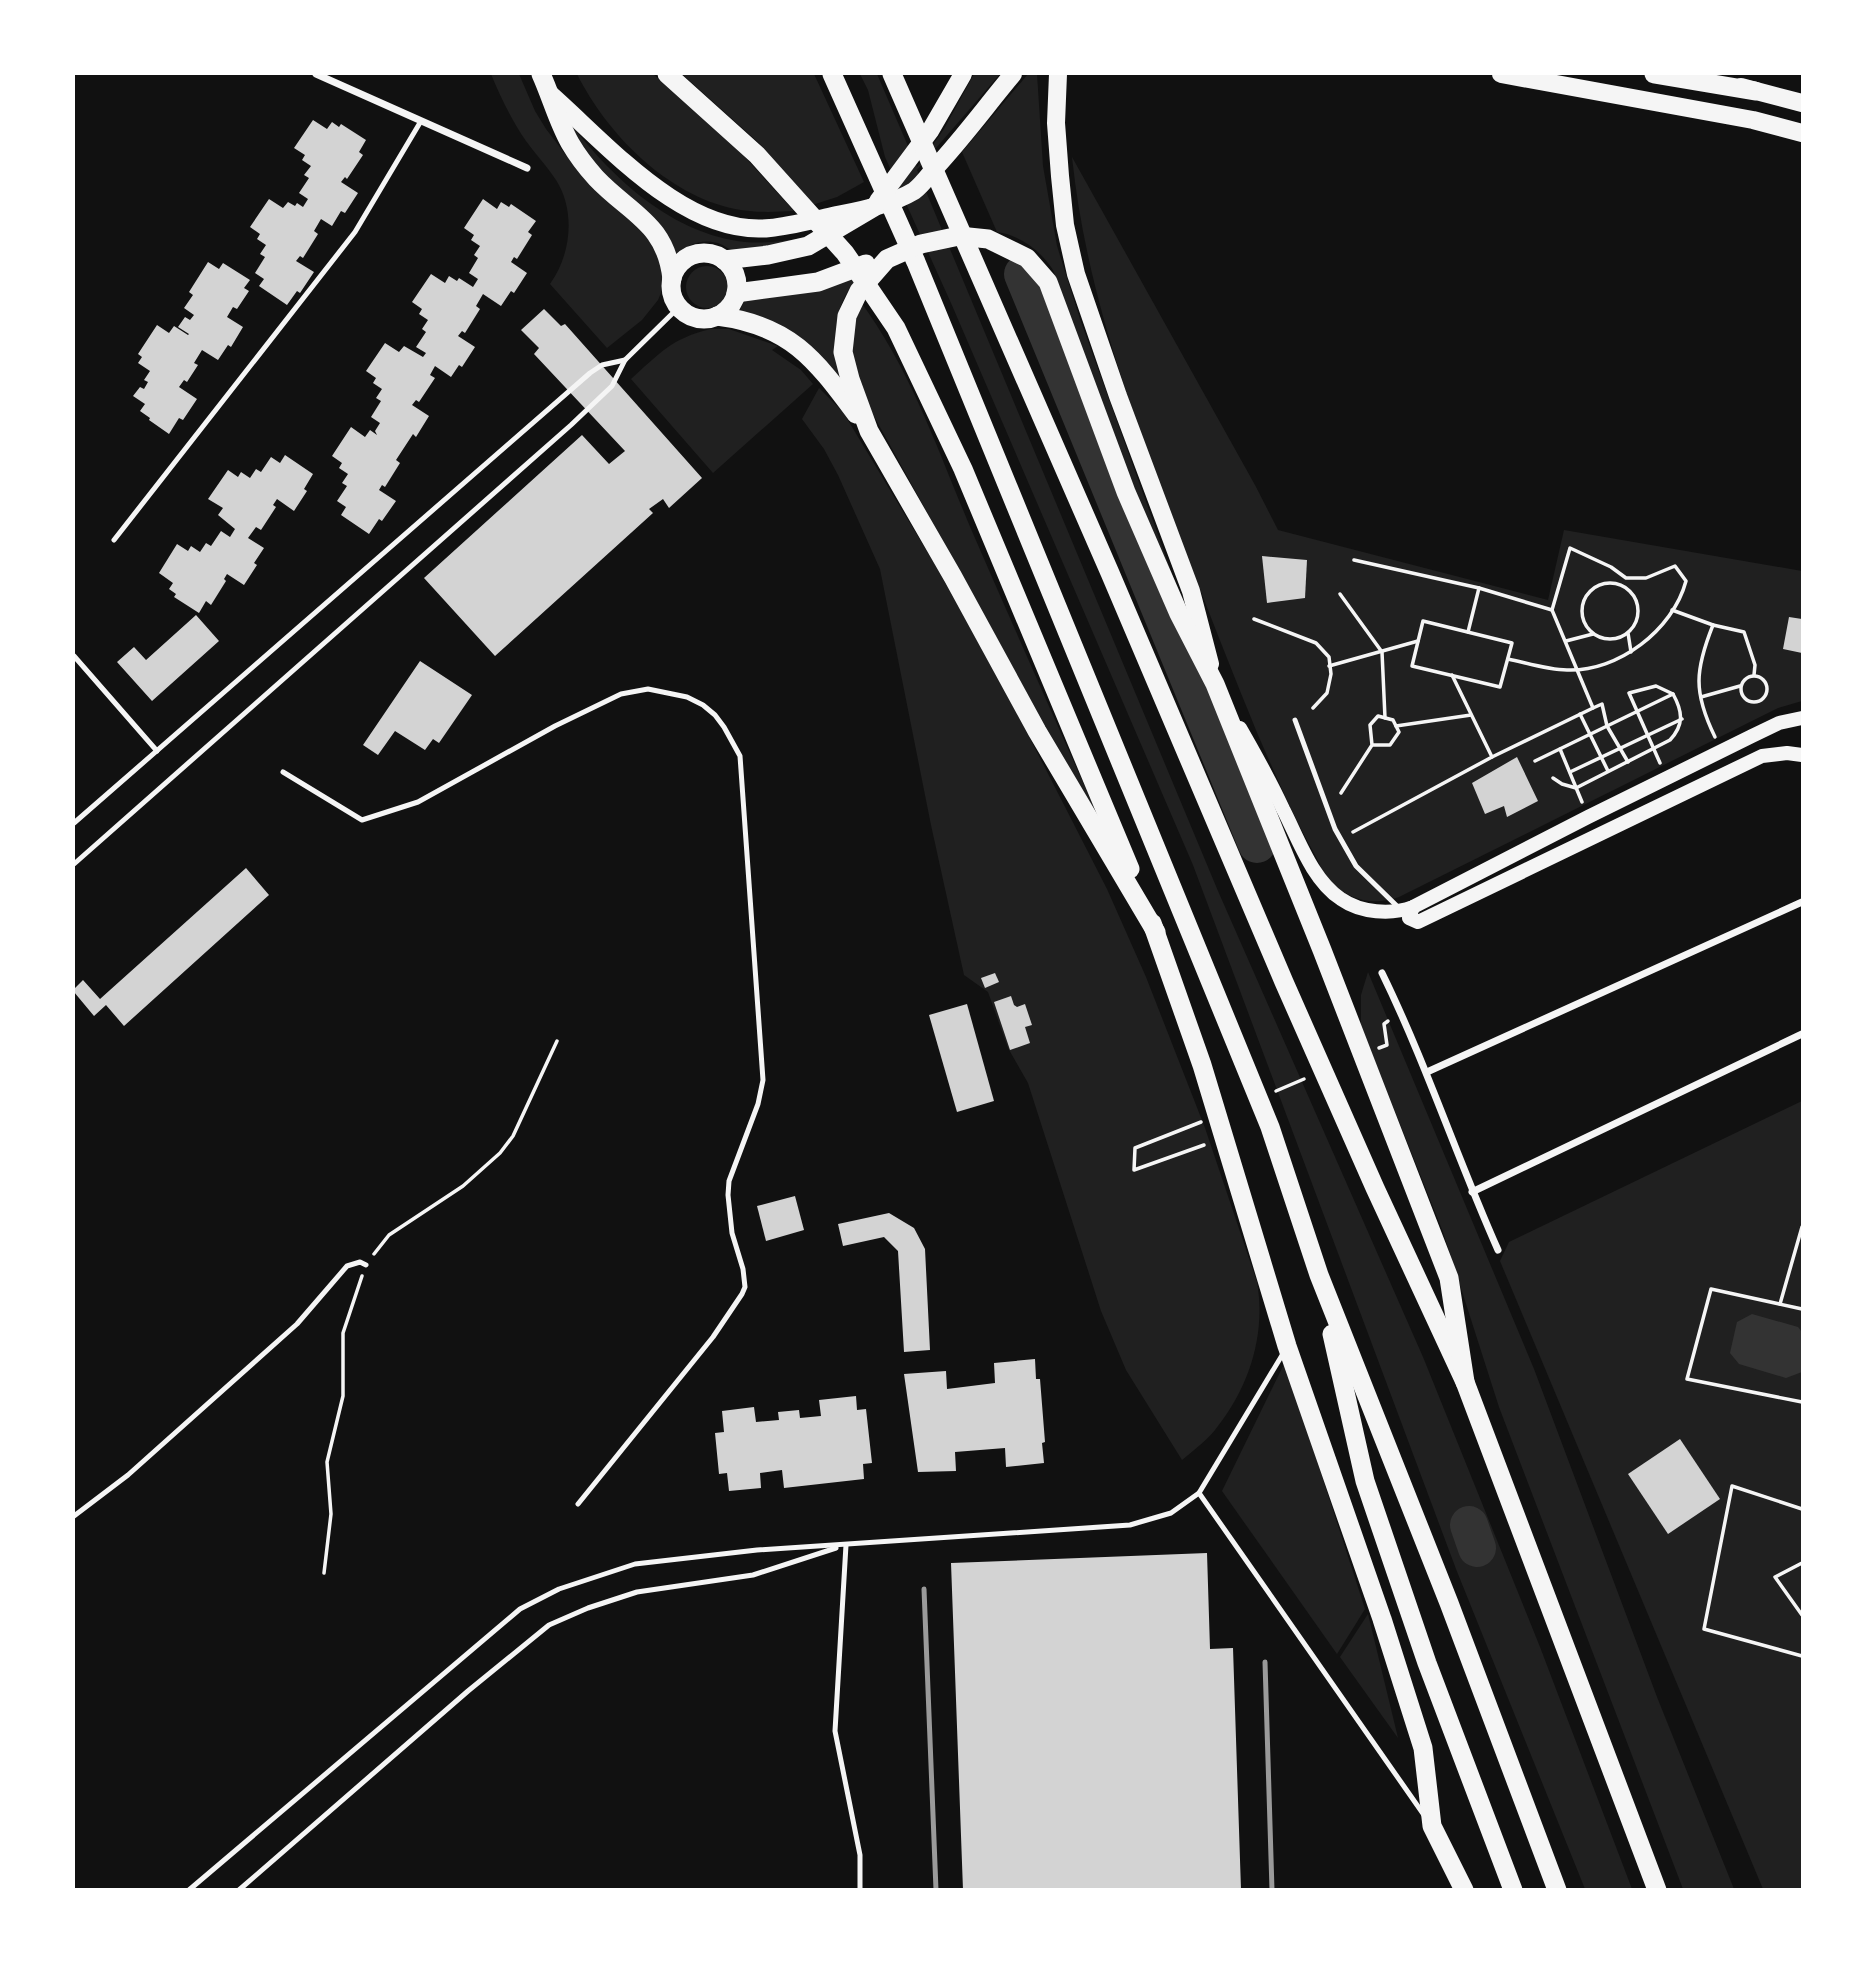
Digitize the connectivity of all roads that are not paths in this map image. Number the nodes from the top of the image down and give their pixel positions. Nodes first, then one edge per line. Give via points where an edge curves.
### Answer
1 (316, 74) edge
2 (541, 74) edge
3 (667, 74) edge
4 (832, 74) edge
5 (892, 74) edge
6 (963, 74) edge
7 (1013, 74) edge
8 (1058, 74) edge
9 (1501, 74) edge
10 (1654, 74) edge
11 (1698, 74) edge
12 (1755, 91) junction
13 (551, 94) junction
14 (1802, 103) edge
15 (421, 121) junction
16 (1802, 133) edge
17 (527, 168) dead end
18 (874, 207) junction
19 (887, 258) junction
20 (724, 260) junction
21 (672, 279) junction
22 (736, 293) junction
23 (679, 307) junction
24 (717, 316) junction
25 (625, 360) junction
26 (869, 431) junction
27 (114, 540) dead end
28 (74, 656) edge
29 (1215, 684) junction
30 (1802, 718) edge
31 (1295, 720) dead end
32 (156, 751) junction
33 (1802, 755) edge
34 (283, 772) dead end
35 (74, 823) edge
36 (74, 864) edge
37 (1802, 902) edge
38 (1408, 909) junction
39 (1156, 933) junction
40 (1382, 973) dead end
41 (1802, 1034) edge
42 (1427, 1072) junction
43 (1472, 1192) junction
44 (1499, 1250) dead end
45 (366, 1265) road end
46 (1319, 1275) junction
47 (1287, 1346) junction
48 (1465, 1382) junction
49 (1199, 1493) junction
50 (578, 1504) dead end
51 (74, 1516) edge
52 (846, 1545) junction
53 (1432, 1826) junction
54 (189, 1889) edge
55 (239, 1889) edge
56 (860, 1889) edge
57 (1464, 1889) edge
58 (1513, 1889) edge
59 (1557, 1889) edge
60 (1657, 1889) edge

1 - 15 street
2 - 13 highway
3 - 39 highway via 757,155 828,233 896,328 963,469
4 - 46 highway via 916,262 1270,1128
5 - 48 highway via 1284,982
6 - 18 main road via 922,142
7 - 18 main road via 914,190
8 - 29 main road via 1060,176 1076,274 1191,591
9 - 16 main road
10 - 12 highway
11 - 12 main road
12 - 14 main road
13 - 18 main road via 639,175 683,207 711,219 739,227 769,228
13 - 21 highway via 570,142 595,177 660,237
15 - 17 street
15 - 27 lane via 355,232
18 - 20 highway via 808,246
19 - 22 highway via 807,284
19 - 26 highway via 852,303 844,332 843,352
19 - 29 highway via 959,236 988,239 1027,258 1048,282 1126,492
20 - 21 highway via 712,254 691,255
20 - 22 highway via 735,274
21 - 23 highway
22 - 24 highway
23 - 24 highway via 697,318
23 - 25 lane
24 - 26 highway via 767,328 792,342 824,371
25 - 32 lane via 590,373
25 - 36 lane via 612,386 571,425
26 - 39 highway
28 - 32 lane
29 - 38 main road via 1326,886 1352,905 1378,912
29 - 48 highway via 1449,1278
30 - 38 main road via 1779,723
31 - 38 lane via 1335,829 1356,866
32 - 35 lane
33 - 38 main road via 1762,756 1418,922 1409,918
34 - 50 lane via 362,820 418,802 555,726 621,694 648,689 703,705 724,727 740,755 763,1080 729,1181 732,1233 745,1287 713,1337
37 - 42 street
39 - 47 highway via 1225,1138
40 - 42 street
41 - 43 street
42 - 43 street
43 - 44 street
45 - 51 lane via 347,1266 297,1324 128,1475
46 - 58 highway via 1365,1481 1427,1663
46 - 59 highway
47 - 49 lane
47 - 53 highway via 1423,1748
48 - 60 highway
49 - 52 lane via 1171,1513 1130,1525
49 - 53 lane
52 - 54 lane via 635,1564 559,1589 520,1609
52 - 55 lane via 753,1575 637,1592 549,1625
52 - 56 lane via 835,1731 860,1855
53 - 57 highway

